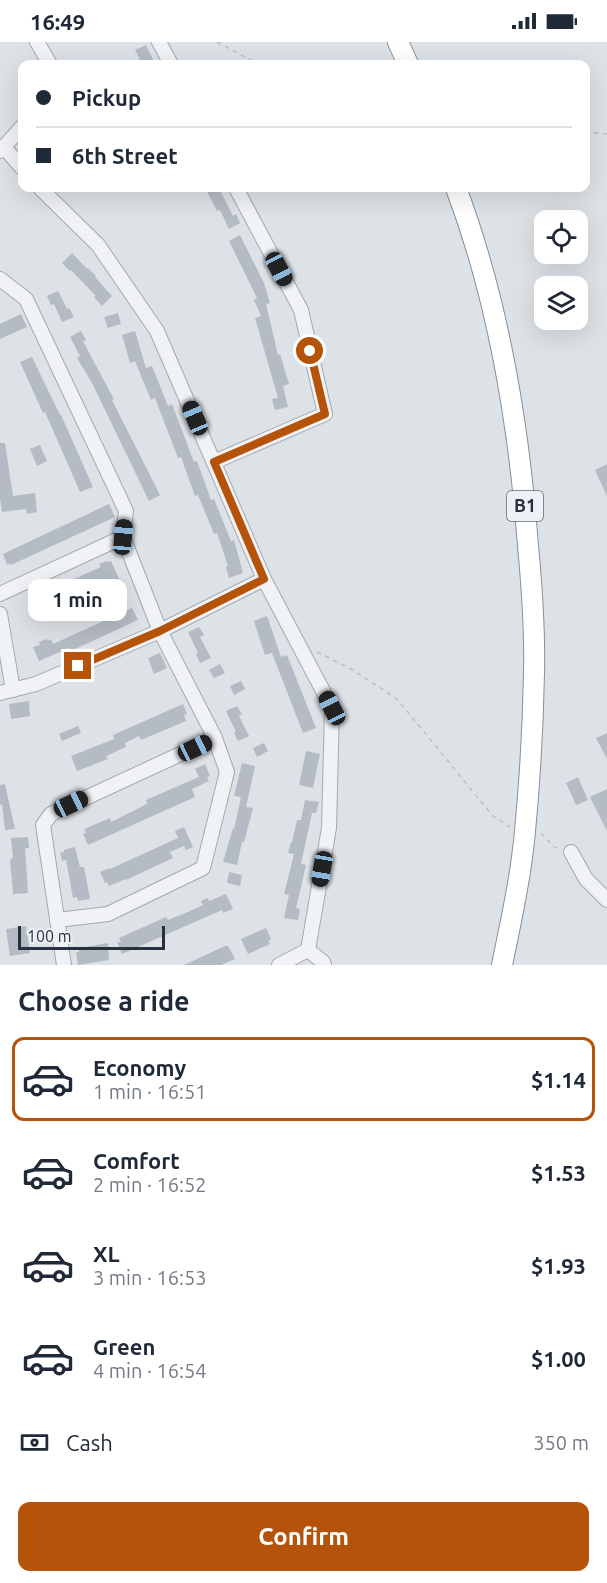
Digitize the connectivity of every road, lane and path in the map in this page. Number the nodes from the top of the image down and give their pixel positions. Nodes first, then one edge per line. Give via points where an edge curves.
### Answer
1 (37, 42) edge
2 (159, 42) edge
3 (217, 42) edge
4 (398, 42) edge
5 (48, 60) edge
6 (169, 60) edge
7 (251, 60) edge
8 (406, 60) edge
9 (18, 131) edge
10 (590, 132) edge
11 (607, 134) edge
12 (2, 149) edge
13 (18, 164) edge
14 (44, 192) edge
15 (238, 192) edge
16 (457, 192) edge
17 (0, 279) edge
18 (214, 462) junction
19 (123, 537) junction
20 (264, 579) junction
21 (0, 594) edge
22 (0, 614) edge
23 (160, 631) junction
24 (297, 642) junction
25 (7, 692) edge
26 (215, 738) junction
27 (525, 832) junction
28 (571, 852) joint
29 (607, 900) edge
30 (57, 920) junction
31 (308, 950) junction
32 (64, 965) edge
33 (279, 965) edge
34 (324, 965) edge
35 (502, 965) edge

1 - 5 street
2 - 6 street
3 - 7 path
4 - 8 highway
9 - 12 street
10 - 11 path
12 - 13 street
14 - 18 street via 98,245 157,331
15 - 18 street via 301,310 325,414
16 - 27 highway, B1 via 492,304 509,388 526,514 534,672
17 - 19 street via 26,299 126,511
18 - 20 street
19 - 21 street
19 - 23 street
20 - 23 street
20 - 24 street
22 - 25 street
23 - 25 street via 36,684
23 - 26 street
24 - 27 path via 353,670 397,699 493,816
24 - 31 street via 332,708 329,828
26 - 30 street via 51,814 43,825
26 - 30 street via 227,772 203,868 108,914
27 - 28 path via 542,833 553,846
27 - 35 highway, B1
28 - 29 street via 586,879
30 - 32 street
31 - 33 street
31 - 34 street

